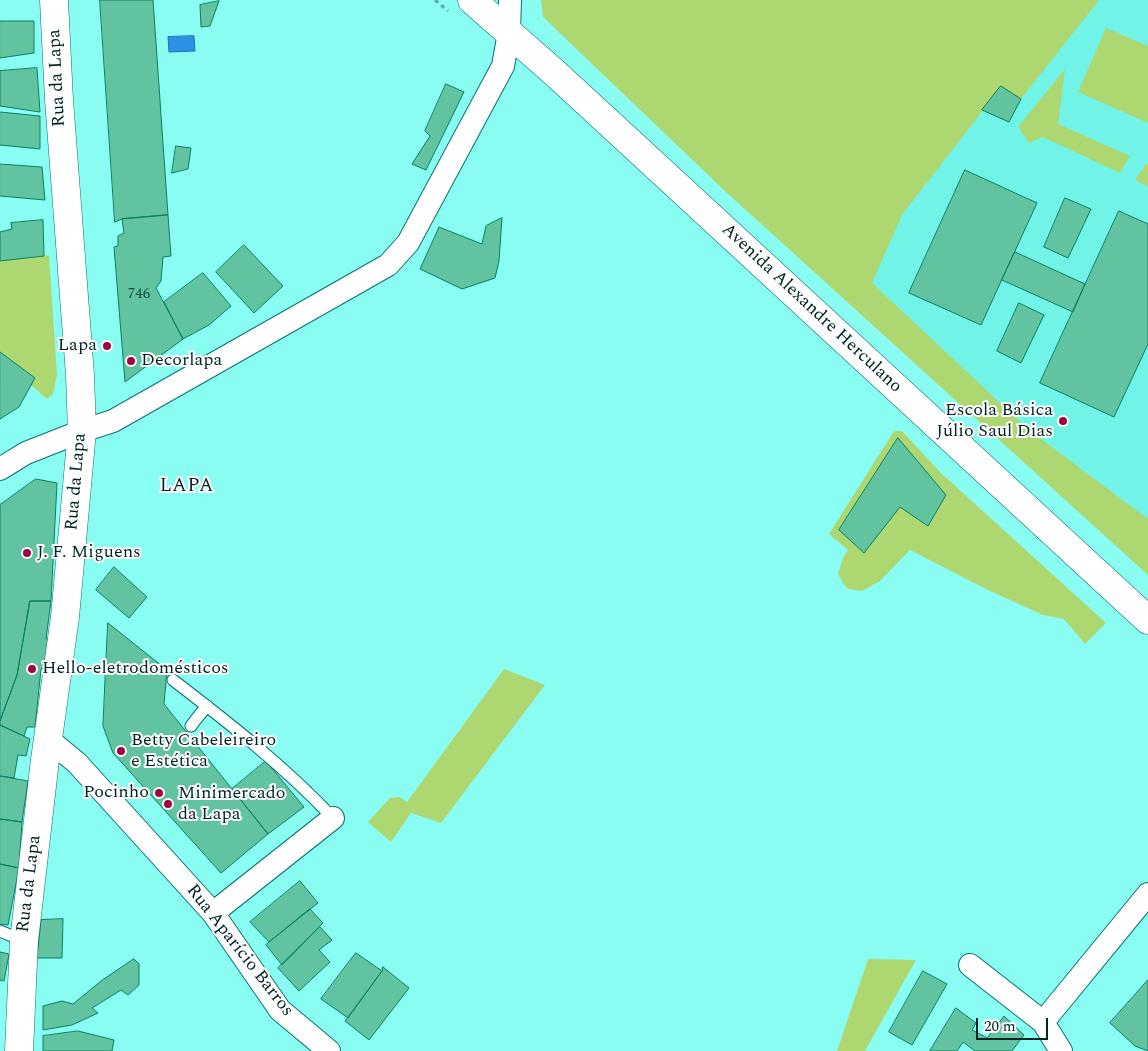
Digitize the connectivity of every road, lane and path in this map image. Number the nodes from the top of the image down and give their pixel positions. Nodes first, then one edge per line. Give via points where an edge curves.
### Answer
1 (54, 0) edge
2 (472, 0) edge
3 (510, 0) edge
4 (509, 33) junction
5 (82, 431) junction
6 (0, 469) edge
7 (1148, 620) edge
8 (173, 680) dead end
9 (207, 706) junction
10 (191, 726) dead end
11 (48, 739) junction
12 (334, 818) joint
13 (1148, 894) edge
14 (213, 913) junction
15 (12, 936) edge
16 (970, 965) dead end
17 (1043, 1022) junction
18 (19, 1051) edge
19 (329, 1051) edge
20 (1061, 1051) edge

1 - 5 street, Rua da Lapa
2 - 4 street, Avenida Alexandre Herculano
3 - 4 street
4 - 5 street via 503,66 408,242 388,265 113,421
4 - 7 street, Avenida Alexandre Herculano
5 - 6 street via 26,453
5 - 11 street, Rua da Lapa via 66,617
8 - 9 lane
9 - 10 lane
9 - 12 lane via 271,759
11 - 14 street, Rua Aparício Barros via 77,763
11 - 15 street, Rua da Lapa
12 - 14 street
13 - 17 street
14 - 19 street, Rua Aparício Barros via 280,1010
15 - 18 street, Rua da Lapa
16 - 17 street
17 - 20 street

